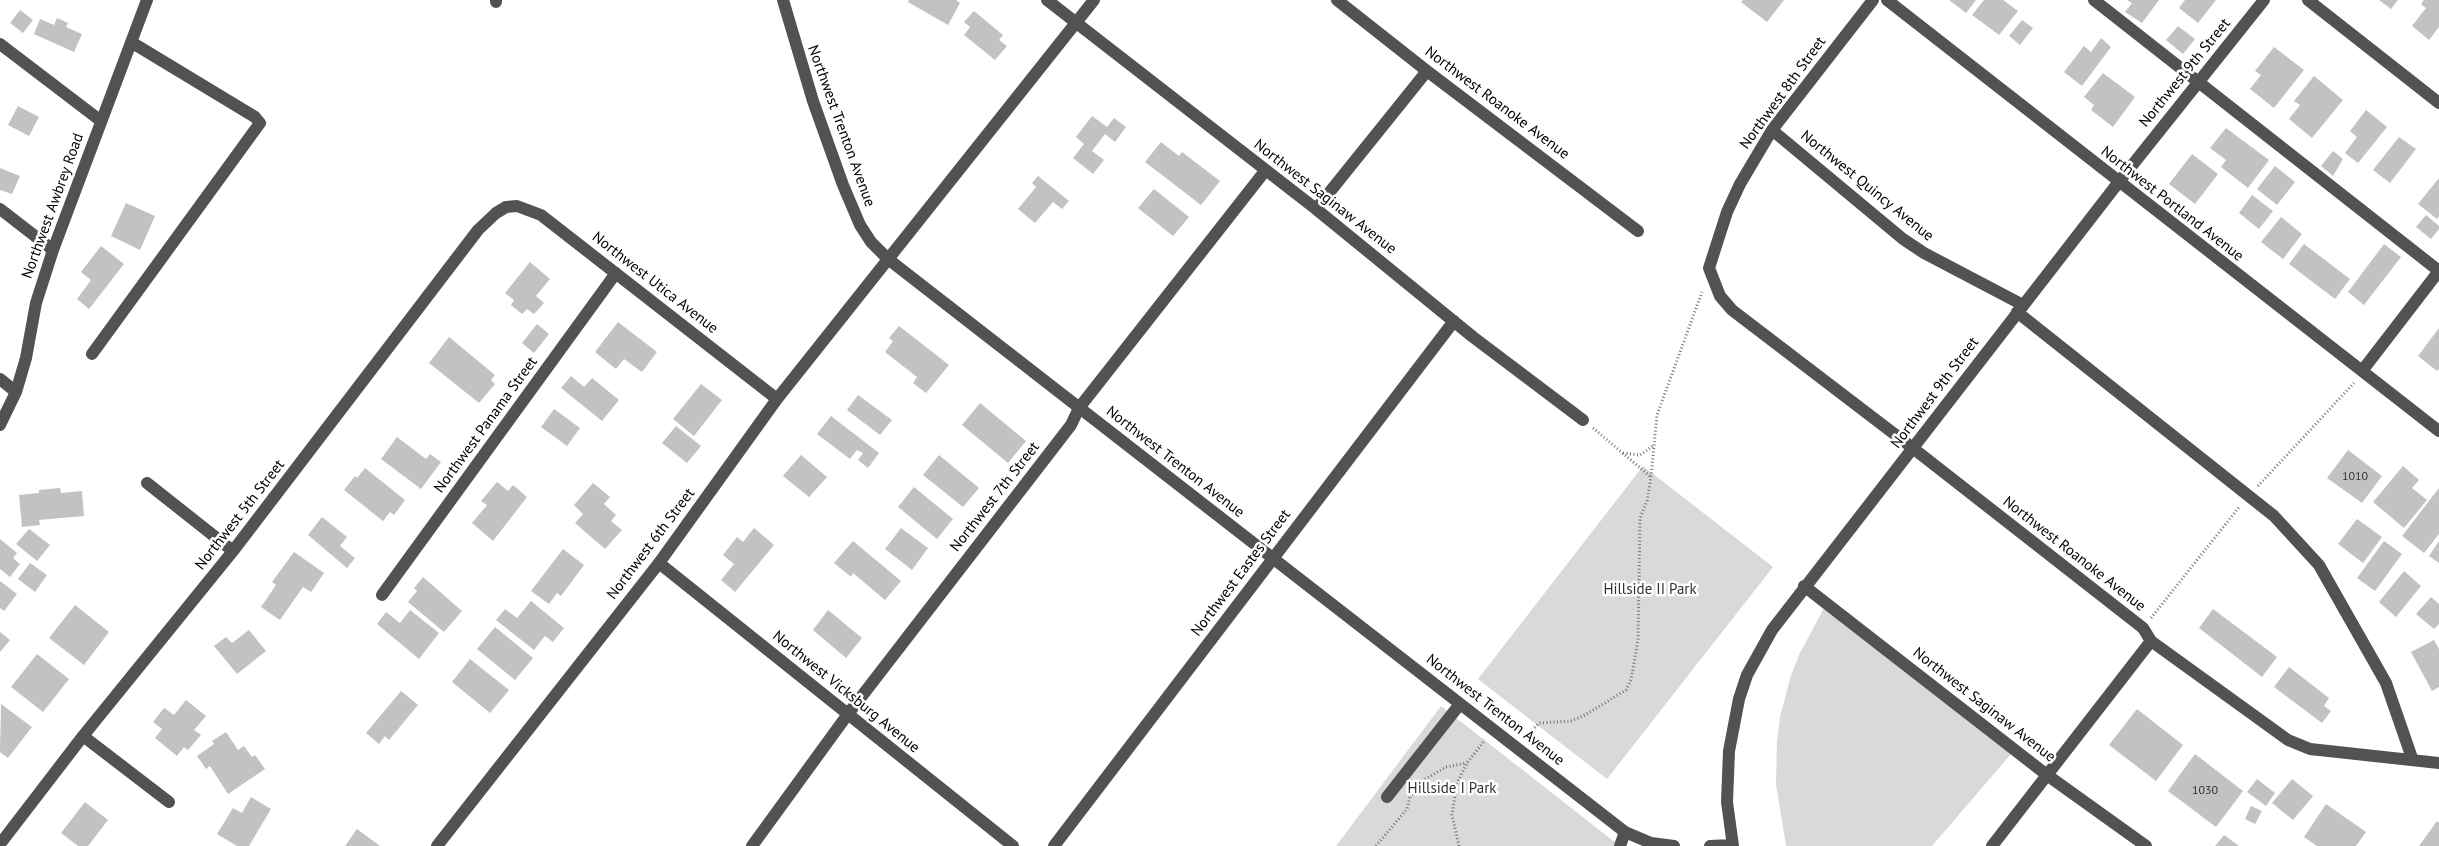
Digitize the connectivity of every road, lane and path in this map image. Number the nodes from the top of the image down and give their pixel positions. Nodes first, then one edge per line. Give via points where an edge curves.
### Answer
1 (147, 0) edge
2 (783, 0) edge
3 (1047, 0) edge
4 (1094, 0) edge
5 (1337, 0) edge
6 (1872, 0) edge
7 (1887, 0) edge
8 (2094, 0) edge
9 (2264, 0) edge
10 (2308, 0) edge
11 (1076, 23) junction
12 (131, 42) junction
13 (0, 44) edge
14 (1427, 71) junction
15 (2200, 82) junction
16 (2439, 103) edge
17 (101, 121) junction
18 (1772, 130) junction
19 (1265, 171) junction
20 (2118, 183) junction
21 (506, 207) joint
22 (1316, 209) junction
23 (0, 210) edge
24 (1638, 231) dead end
25 (53, 250) junction
26 (888, 259) junction
27 (1709, 268) junction
28 (2439, 271) edge
29 (616, 273) junction
30 (2020, 308) junction
31 (1454, 321) junction
32 (92, 354) dead end
33 (2362, 371) junction
34 (0, 379) edge
35 (16, 392) junction
36 (777, 399) junction
37 (1079, 408) junction
38 (1583, 420) joint
39 (0, 425) edge
40 (2439, 431) edge
41 (1653, 446) junction
42 (1914, 449) junction
43 (1622, 453) junction
44 (1651, 477) junction
45 (147, 483) dead end
46 (233, 552) junction
47 (1272, 558) junction
48 (658, 563) junction
49 (1804, 586) junction
50 (382, 595) dead end
51 (2151, 642) junction
52 (1460, 704) junction
53 (848, 714) junction
54 (1493, 730) junction
55 (83, 736) junction
56 (1517, 748) junction
57 (2412, 758) junction
58 (1467, 763) junction
59 (2439, 763) edge
60 (2047, 776) junction
61 (1387, 797) dead end
62 (169, 802) dead end
63 (1625, 832) junction
64 (0, 844) edge
65 (1732, 845) edge
66 (437, 846) edge
67 (752, 846) edge
68 (1012, 846) edge
69 (1054, 846) edge
70 (1376, 846) edge
71 (1459, 846) edge
72 (1620, 846) edge
73 (1674, 846) edge
74 (1710, 846) edge
75 (1992, 846) edge
76 (2146, 846) edge

1 - 12 street, Northwest Awbrey Road
2 - 26 street, Northwest Trenton Avenue via 813,101 843,185 860,225
3 - 11 street, Northwest Saginaw Avenue
4 - 11 street
5 - 14 street, Northwest Roanoke Avenue
6 - 18 street, Northwest 8th Street
7 - 20 street, Northwest Portland Avenue
8 - 15 street
9 - 15 street, Northwest 9th Street
10 - 16 street
11 - 19 street, Northwest Saginaw Avenue
11 - 26 street, Northwest 6th Street
12 - 17 street, Northwest Awbrey Road
12 - 32 street via 260,123
13 - 17 street
14 - 22 street
14 - 24 street, Northwest Roanoke Avenue
15 - 20 street, Northwest 9th Street
15 - 28 street
17 - 25 street, Northwest Awbrey Road
18 - 27 street, Northwest 8th Street via 1730,205
18 - 30 street, Northwest Quincy Avenue via 1910,244
19 - 22 street, Northwest Saginaw Avenue
19 - 37 street, Northwest 7th Street
20 - 30 street, Northwest 9th Street
20 - 33 street, Northwest Portland Avenue
21 - 29 street, Northwest Utica Avenue via 517,206 541,215
21 - 46 street, Northwest 5th Street via 478,230
22 - 31 street, Northwest Saginaw Avenue
23 - 25 street
25 - 35 street, Northwest Awbrey Road via 36,303
26 - 36 street, Northwest 6th Street
26 - 37 street, Northwest Trenton Avenue
27 - 41 path via 1657,415
27 - 42 street, Northwest Roanoke Avenue via 1720,296 1732,310
28 - 33 street
29 - 36 street, Northwest Utica Avenue
29 - 50 street, Northwest Panama Street
30 - 42 street, Northwest 9th Street
30 - 57 street, Northwest Quincy Avenue via 2274,516 2319,565 2386,683
31 - 38 street, Northwest Saginaw Avenue
31 - 47 street, Northwest Eastes Street
33 - 40 street, Northwest Portland Avenue
34 - 35 street
35 - 39 street, Northwest Awbrey Road
36 - 48 street, Northwest 6th Street
37 - 47 street, Northwest Trenton Avenue
37 - 53 street, Northwest 7th Street via 1071,425
38 - 43 path
41 - 43 path via 1640,455
41 - 44 path
42 - 49 street, Northwest 9th Street
42 - 51 street, Northwest Roanoke Avenue via 2143,628
43 - 44 path
44 - 56 path via 1640,518 1638,640 1631,680 1626,690 1585,715 1571,720 1538,723
45 - 46 street
46 - 55 street, Northwest 5th Street
47 - 52 street, Northwest Trenton Avenue
47 - 69 street, Northwest Eastes Street
48 - 53 street, Northwest Vicksburg Avenue
48 - 66 street, Northwest 6th Street
49 - 60 street, Northwest Saginaw Avenue
49 - 65 street, Northwest 9th Street via 1772,630 1747,675 1739,699 1729,751 1727,802
51 - 57 street, Northwest Roanoke Avenue via 2288,740 2310,749
51 - 60 street
52 - 54 street, Northwest Trenton Avenue
52 - 61 street
53 - 67 street, Northwest 7th Street
53 - 68 street, Northwest Vicksburg Avenue
54 - 56 street, Northwest Trenton Avenue
54 - 58 path
55 - 62 street
55 - 64 street, Northwest 5th Street
56 - 63 street, Northwest Trenton Avenue
57 - 59 street, Northwest Roanoke Avenue
58 - 70 path via 1446,767 1422,781 1410,797 1407,809
58 - 71 path via 1457,782 1452,815
60 - 75 street
60 - 76 street, Northwest Saginaw Avenue
63 - 72 street
63 - 73 street, Northwest Trenton Avenue via 1651,843
65 - 74 street

